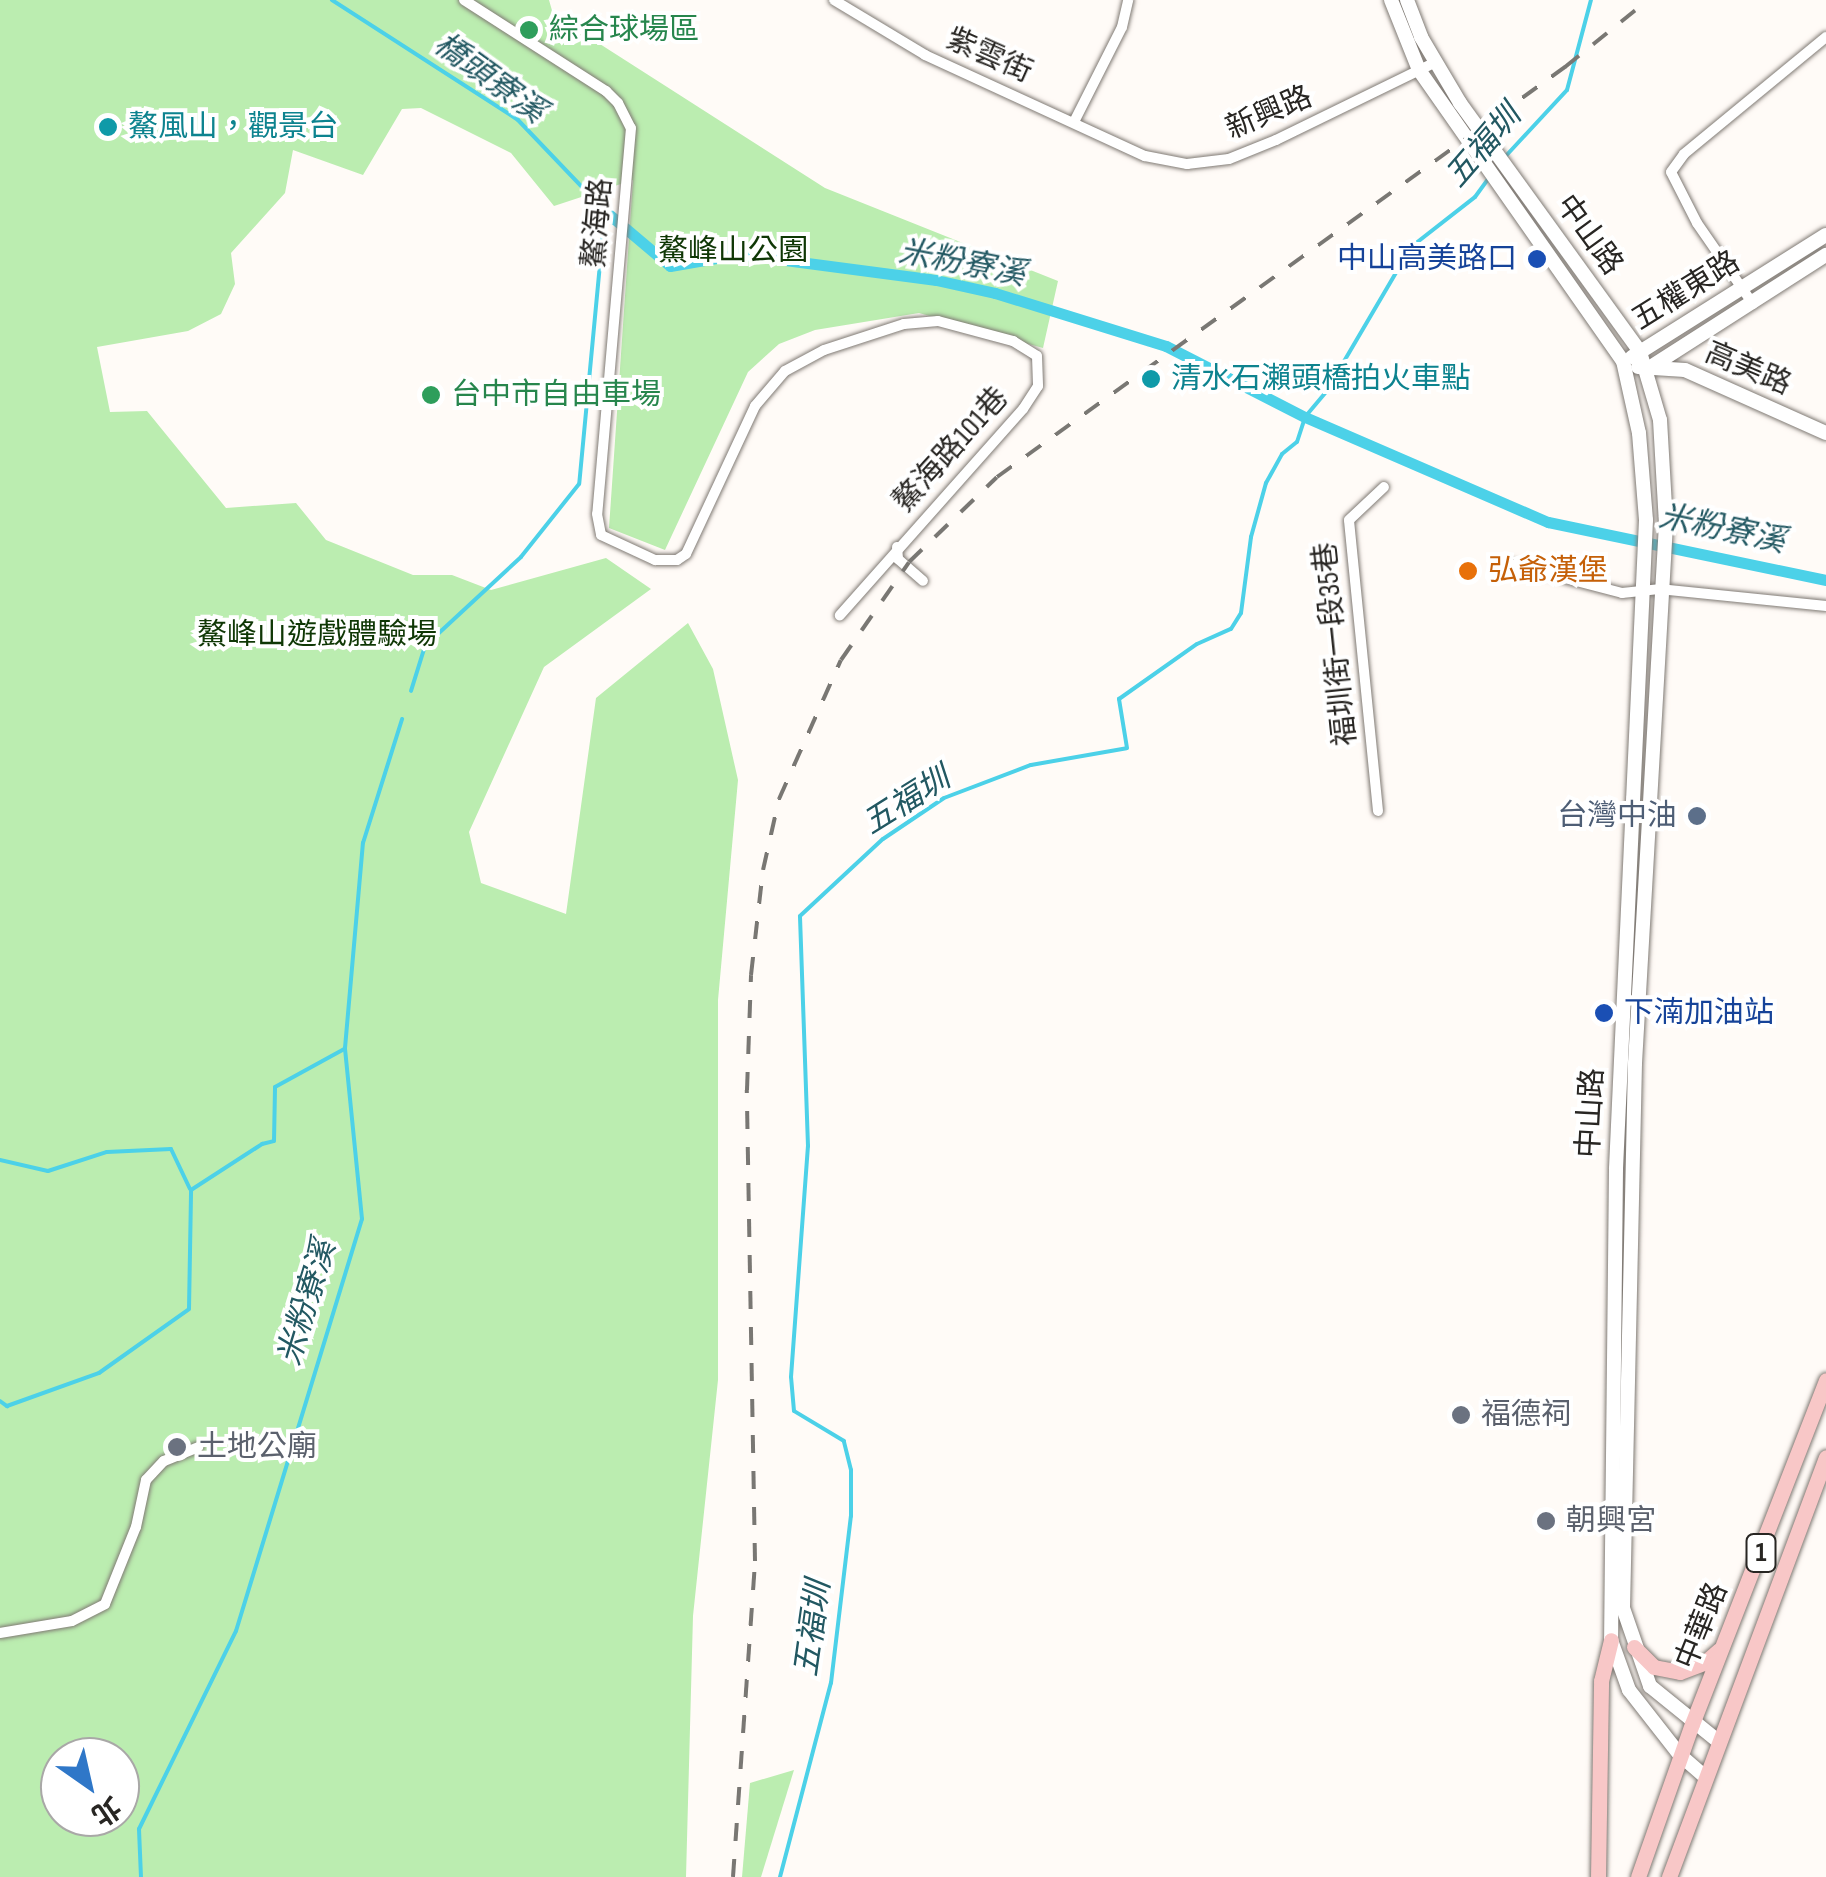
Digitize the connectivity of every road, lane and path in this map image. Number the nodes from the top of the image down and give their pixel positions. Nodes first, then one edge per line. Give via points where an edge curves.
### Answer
1 (464, 0) edge
2 (834, 0) edge
3 (1128, 0) edge
4 (1390, 0) edge
5 (1407, 0) edge
6 (1826, 37) edge
7 (1434, 63) junction
8 (1420, 70) junction
9 (1075, 120) junction
10 (1826, 235) edge
11 (1826, 255) edge
12 (1742, 289) junction
13 (1753, 304) junction
14 (1640, 352) junction
15 (1624, 362) junction
16 (1646, 370) junction
17 (1826, 433) edge
18 (1384, 487) dead end
19 (601, 535) joint
20 (897, 547) junction
21 (1511, 564) dead end
22 (923, 581) dead end
23 (1652, 589) junction
24 (1826, 606) edge
25 (840, 615) dead end
26 (1378, 811) dead end
27 (1640, 816) junction
28 (1826, 1380) edge
29 (198, 1447) dead end
30 (1826, 1458) edge
31 (0, 1633) edge
32 (1611, 1640) junction
33 (1726, 1644) junction
34 (1634, 1647) junction
35 (1692, 1724) junction
36 (1718, 1741) junction
37 (1680, 1755) junction
38 (1704, 1776) junction
39 (1598, 1877) edge
40 (1638, 1877) edge
41 (1669, 1877) edge

1 - 19 street, 鰲海路 via 606,91 631,128 597,514
2 - 9 street, 紫雲街 via 925,56
3 - 9 street via 1122,26
4 - 8 street, 中山路
5 - 7 street, 中山路
6 - 12 street via 1684,154 1671,172
7 - 8 street, 新興路
7 - 14 street, 中山路
8 - 9 street, 新興路 via 1229,159 1187,164 1146,156
8 - 15 street, 中山路
10 - 12 street, 五權東路
11 - 13 street, 五權東路
12 - 13 street
12 - 14 street, 五權東路
13 - 16 street, 五權東路
14 - 15 street, 五權東路
14 - 16 street, 中山路
15 - 16 street, 五權東路
15 - 23 street, 中山路 via 1639,433
16 - 17 street, 高美路 via 1686,370
16 - 23 street, 中山路 via 1660,420 1666,524
18 - 26 street, 福圳街一段35巷 via 1350,520
19 - 20 street, 鰲海路101巷 via 655,560 686,554 755,406 785,371 813,354 904,324 938,321 1027,348 1038,356 1038,386
20 - 22 street via 898,559
20 - 25 street
21 - 23 street via 1622,593
23 - 24 street
23 - 27 street, 中山路
27 - 32 street, 中山路 via 1616,1169
27 - 34 street, 中山路 via 1624,1608
28 - 33 main road, 中華路 / 1
29 - 31 street via 164,1461 146,1480 136,1527 105,1604 72,1621
30 - 36 main road, 中華路 / 1
32 - 37 street, 中山路 via 1629,1690
32 - 39 main road via 1601,1681
33 - 34 main road via 1680,1672 1654,1667
33 - 35 main road, 中華路 / 1
34 - 35 street, 中山路 via 1650,1686
35 - 36 street, 中山路
35 - 37 main road, 1
36 - 38 main road, 1
37 - 38 street, 中山路
37 - 40 main road, 1
38 - 41 main road, 1

